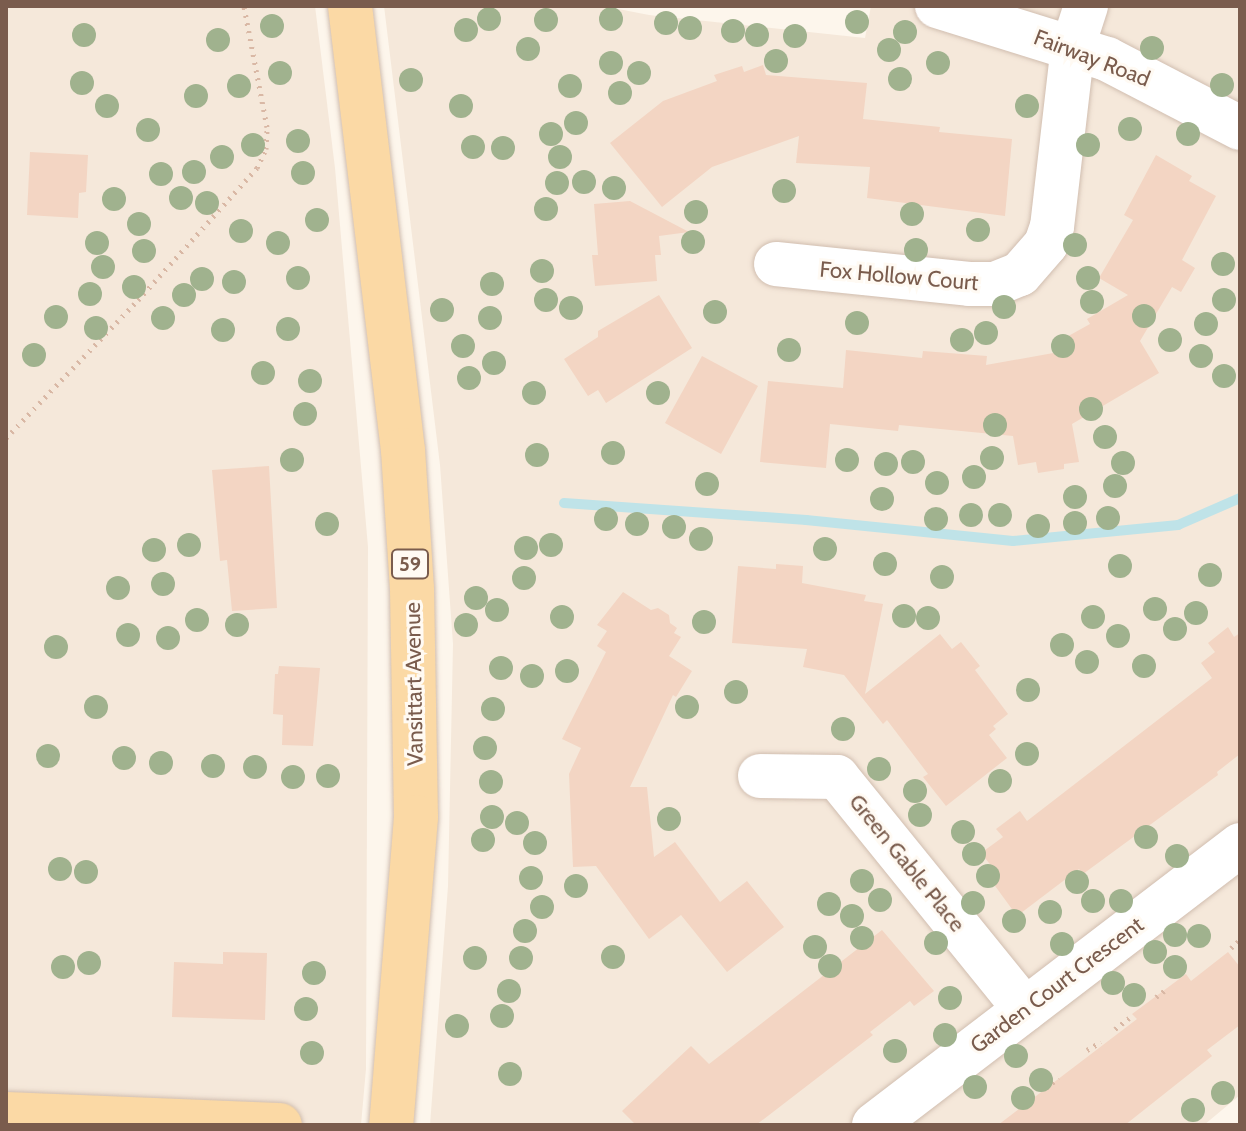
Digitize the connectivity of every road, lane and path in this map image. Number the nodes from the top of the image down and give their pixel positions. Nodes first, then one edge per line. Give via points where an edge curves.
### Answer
1 (244, 6) edge
2 (350, 6) edge
3 (937, 6) edge
4 (1080, 26) edge
5 (1240, 128) edge
6 (776, 264) dead end
7 (6, 438) edge
8 (760, 776) dead end
9 (1240, 845) edge
10 (1240, 940) edge
11 (1231, 948) dead end
12 (1168, 988) dead end
13 (1156, 997) dead end
14 (1025, 1009) junction
15 (1129, 1018) dead end
16 (1115, 1029) dead end
17 (1101, 1042) dead end
18 (1087, 1050) dead end
19 (1058, 1078) dead end
20 (1046, 1088) dead end
21 (6, 1114) edge
22 (280, 1125) edge
23 (391, 1125) edge
24 (874, 1125) edge

1 - 7 path via 267,127 266,149 257,168
2 - 23 main road, Vansittart Avenue / 59 via 403,450 412,589 416,817
3 - 4 street, Fairway Road
4 - 5 street, Fairway Road via 1153,80
4 - 6 street, Fox Hollow Court via 1052,227 1046,244 1020,274 995,284 969,284
8 - 14 street, Green Gable Place via 837,777
9 - 14 street, Garden Court Crescent
10 - 11 path
12 - 13 path
14 - 24 street, Garden Court Crescent
15 - 16 path
17 - 18 path
19 - 20 path
21 - 22 main road

